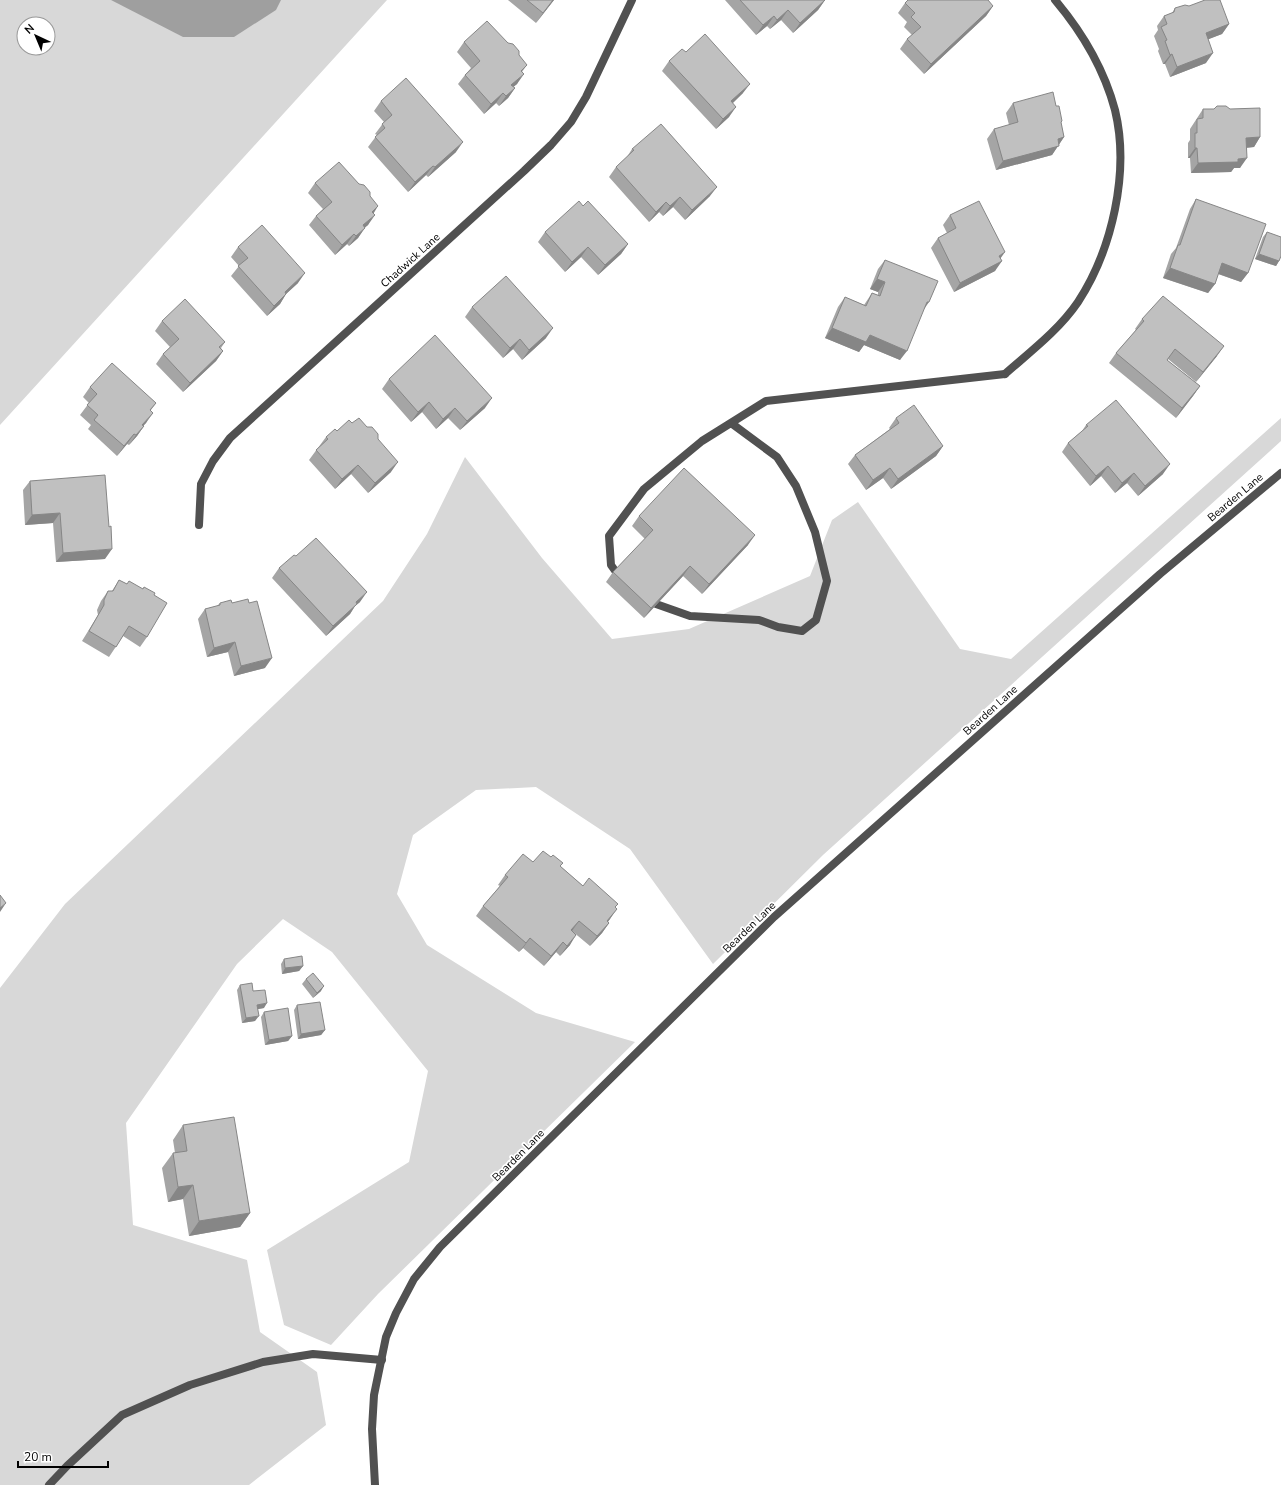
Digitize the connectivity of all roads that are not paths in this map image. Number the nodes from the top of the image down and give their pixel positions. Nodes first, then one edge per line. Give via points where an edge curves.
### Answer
1 (632, 0) edge
2 (1055, 0) edge
3 (731, 423) junction
4 (1281, 473) edge
5 (199, 525) dead end
6 (616, 572) edge
7 (656, 604) edge
8 (382, 1360) junction
9 (49, 1485) edge
10 (375, 1485) edge

1 - 5 street, Chadwick Lane via 586,97 571,122 551,145 230,438 213,460 201,484
2 - 3 street via 1081,34 1097,62 1115,112 1119,144 1115,211 1107,242 1095,272 1077,302 1057,327 1005,374 766,401
3 - 6 street via 702,441 644,489 609,536 611,565
3 - 7 street via 777,457 796,486 815,532 827,581 816,620 802,631 778,627 759,620 690,616
4 - 8 street, Bearden Lane via 1160,574 774,917 440,1247 414,1278 396,1313 386,1337
8 - 9 street via 313,1354 263,1362 190,1385 122,1416
8 - 10 street, Bearden Lane via 372,1430

